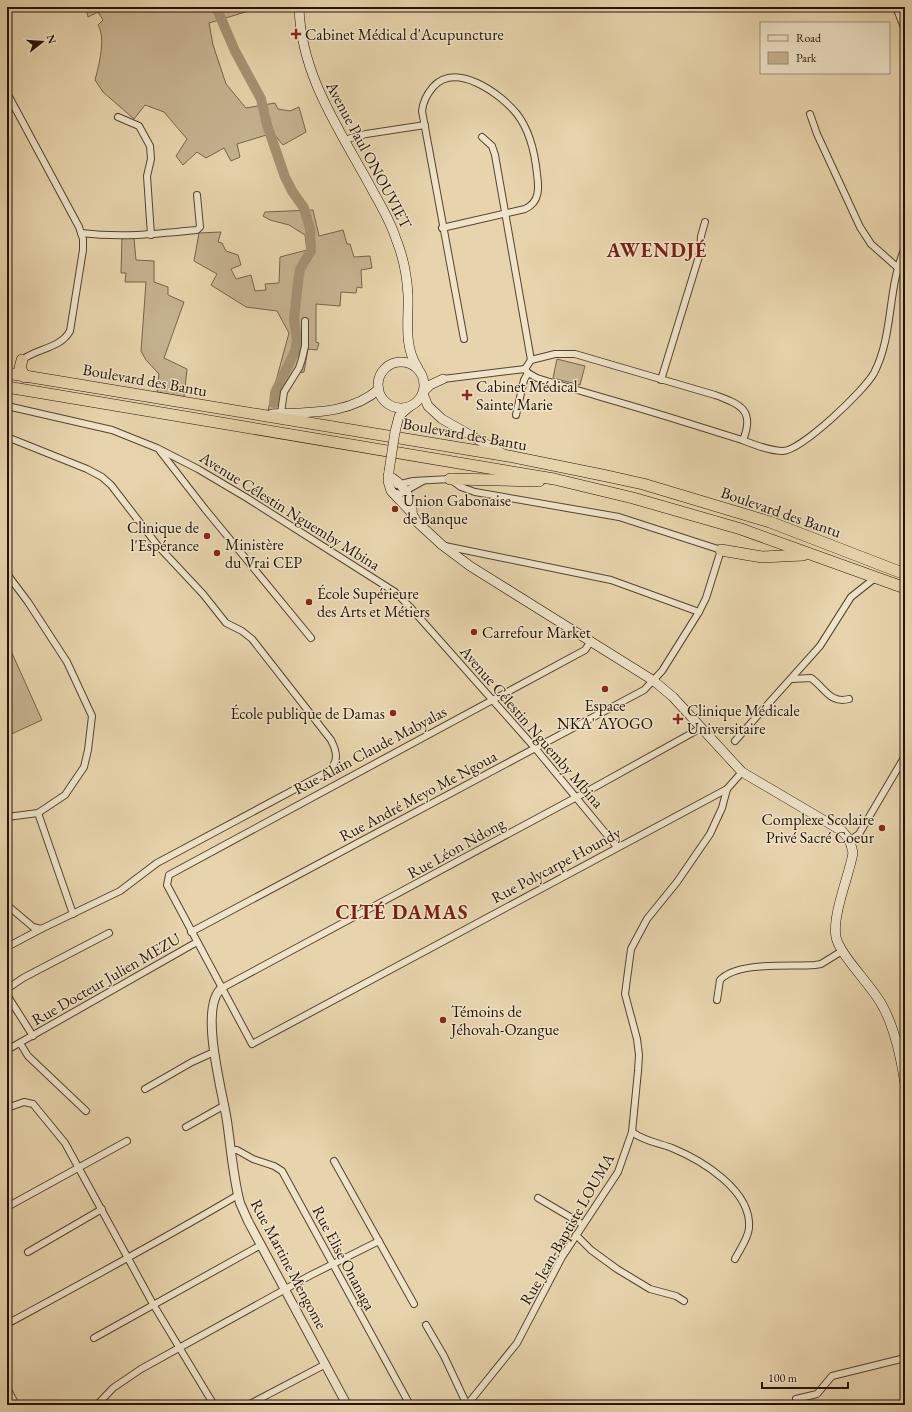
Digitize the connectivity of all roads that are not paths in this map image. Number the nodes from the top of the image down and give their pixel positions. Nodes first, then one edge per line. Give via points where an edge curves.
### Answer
1 (299, 7) edge
2 (896, 7) edge
3 (905, 30) edge
4 (7, 93) edge
5 (810, 114) dead end
6 (118, 117) dead end
7 (425, 125) junction
8 (482, 137) dead end
9 (344, 140) junction
10 (197, 195) dead end
11 (504, 213) junction
12 (705, 222) dead end
13 (442, 228) junction
14 (81, 233) junction
15 (151, 235) junction
16 (905, 248) edge
17 (897, 267) junction
18 (305, 321) dead end
19 (464, 339) dead end
20 (408, 342) junction
21 (22, 360) junction
22 (531, 360) junction
23 (393, 363) junction
24 (7, 370) edge
25 (420, 371) junction
26 (527, 371) junction
27 (7, 373) edge
28 (25, 377) junction
29 (443, 380) junction
30 (661, 380) junction
31 (7, 387) edge
32 (378, 389) junction
33 (423, 392) junction
34 (387, 403) junction
35 (7, 406) edge
36 (409, 407) junction
37 (281, 413) junction
38 (250, 414) junction
39 (516, 415) dead end
40 (396, 427) junction
41 (7, 437) edge
42 (743, 440) junction
43 (157, 448) junction
44 (508, 456) junction
45 (183, 461) junction
46 (177, 474) junction
47 (388, 474) junction
48 (450, 479) junction
49 (554, 479) junction
50 (475, 480) junction
51 (403, 488) junction
52 (391, 490) junction
53 (476, 492) junction
54 (411, 515) junction
55 (442, 546) junction
56 (721, 550) junction
57 (807, 554) junction
58 (7, 574) edge
59 (905, 574) edge
60 (876, 578) junction
61 (905, 588) edge
62 (699, 612) junction
63 (311, 638) dead end
64 (591, 641) junction
65 (792, 679) junction
66 (654, 680) junction
67 (491, 699) junction
68 (849, 699) dead end
69 (701, 728) junction
70 (736, 741) dead end
71 (535, 748) junction
72 (905, 756) edge
73 (742, 772) junction
74 (727, 789) junction
75 (575, 798) junction
76 (38, 813) junction
77 (7, 817) edge
78 (850, 840) junction
79 (617, 847) junction
80 (7, 905) edge
81 (73, 914) junction
82 (41, 929) junction
83 (191, 932) junction
84 (109, 933) dead end
85 (197, 942) junction
86 (7, 947) edge
87 (842, 951) junction
88 (222, 988) junction
89 (7, 989) edge
90 (7, 995) edge
91 (717, 1000) dead end
92 (33, 1036) junction
93 (895, 1039) junction
94 (905, 1041) edge
95 (20, 1043) junction
96 (7, 1050) edge
97 (214, 1052) junction
98 (905, 1084) edge
99 (145, 1089) dead end
100 (224, 1105) junction
101 (7, 1108) edge
102 (86, 1111) dead end
103 (186, 1127) dead end
104 (632, 1132) junction
105 (127, 1141) dead end
106 (232, 1150) junction
107 (334, 1161) dead end
108 (78, 1167) junction
109 (238, 1195) junction
110 (538, 1198) dead end
111 (7, 1207) edge
112 (102, 1209) junction
113 (582, 1224) junction
114 (576, 1235) junction
115 (379, 1241) junction
116 (261, 1245) junction
117 (28, 1252) dead end
118 (128, 1257) junction
119 (735, 1259) dead end
120 (331, 1264) junction
121 (285, 1289) junction
122 (684, 1301) dead end
123 (153, 1304) junction
124 (414, 1304) dead end
125 (7, 1324) edge
126 (426, 1325) dead end
127 (94, 1338) dead end
128 (179, 1348) junction
129 (905, 1358) edge
130 (326, 1364) junction
131 (7, 1388) edge
132 (796, 1399) dead end
133 (15, 1402) edge
134 (7, 1403) edge
135 (97, 1405) edge
136 (214, 1405) edge
137 (248, 1405) edge
138 (347, 1405) edge
139 (410, 1405) edge
140 (467, 1405) edge

1 - 9 main road, Avenue Paul ONOUVIET via 301,33 308,65 323,101
2 - 3 street
4 - 14 street
5 - 17 street via 860,227 872,244
6 - 15 street via 138,126 150,146 151,159 146,176
7 - 9 street
7 - 11 street via 422,111 424,100 435,84 452,77 480,84 517,114 529,135 536,165 538,193 530,207
7 - 13 street
8 - 11 street via 492,146
9 - 20 main road, Avenue Paul ONOUVIET via 397,239 408,293
10 - 15 street via 199,228
11 - 13 street
11 - 22 street
12 - 30 street via 700,236 700,254
13 - 19 street
14 - 15 street via 111,237
14 - 21 street via 83,250 70,331 61,342
16 - 17 street
17 - 42 street via 883,348 866,385 794,448 776,450
18 - 37 street via 305,346 300,368 284,392
20 - 23 main road
20 - 25 main road, Avenue Paul ONOUVIET via 410,353
21 - 24 highway
21 - 28 highway via 20,368
22 - 26 street
22 - 30 street via 555,354 575,354
23 - 25 main road via 406,362
23 - 32 main road via 383,370
25 - 29 main road via 433,379
25 - 33 main road via 425,385
26 - 29 street
26 - 39 street
26 - 42 street via 551,382
27 - 28 highway, Boulevard des Bantu
28 - 38 highway, Boulevard des Bantu
29 - 33 main road via 430,385
30 - 42 street via 737,403 743,409 747,421
31 - 49 highway, Boulevard des Bantu
32 - 34 main road
32 - 37 main road via 371,396 350,406
33 - 36 main road via 418,401
33 - 44 main road via 428,406 442,419
34 - 36 main road via 398,408
34 - 40 main road via 393,411
35 - 43 street, Avenue Célestin Nguemby Mbina via 107,429
36 - 40 main road via 401,414
37 - 38 main road
38 - 44 highway, Boulevard des Bantu
40 - 47 main road, bridge
41 - 81 street via 87,469 106,481 158,546 226,623 252,639 331,740 335,749 336,759 329,771 157,863 120,891
43 - 45 street, Avenue Célestin Nguemby Mbina
43 - 46 street
44 - 59 highway, Boulevard des Bantu via 602,475 699,500 770,522
45 - 46 street via 178,465
45 - 67 street, Avenue Célestin Nguemby Mbina via 247,498 395,592
46 - 63 street
47 - 51 main road
47 - 52 main road
48 - 50 highway
48 - 51 street via 423,481
48 - 53 street via 461,487
49 - 50 highway via 547,482
49 - 57 highway, Boulevard des Bantu via 633,498 741,529
50 - 53 street
51 - 52 street
51 - 52 street via 398,494
51 - 54 main road via 412,508
52 - 54 main road
53 - 56 street via 619,517
54 - 55 main road
55 - 62 street via 611,580
55 - 64 main road
56 - 57 highway via 762,557
56 - 62 street, Rue André Meyo Me Ngoua
57 - 60 highway, Boulevard des Bantu
58 - 76 street via 67,662 92,716 84,767 65,795
60 - 61 highway, Boulevard des Bantu
60 - 65 street via 851,596 820,646
62 - 66 street, Rue André Meyo Me Ngoua
64 - 66 main road
64 - 67 street, Rue Alain Claude Mabyalas via 585,650
65 - 68 street via 811,678 832,699
65 - 70 street
66 - 69 main road
66 - 71 street, Rue André Meyo Me Ngoua via 644,690
67 - 71 street, Avenue Célestin Nguemby Mbina
67 - 83 street, Rue Alain Claude Mabyalas via 169,874 167,885
69 - 73 main road
69 - 75 street, Rue Léon Ndong
71 - 75 street, Avenue Célestin Nguemby Mbina
71 - 83 street, Rue André Meyo Me Ngoua
72 - 78 street via 859,834
73 - 74 street, Rue Polycarpe Houndy
73 - 78 main road via 842,831
74 - 79 street, Rue Polycarpe Houndy
74 - 104 street, Rue Jean-Baptiste LOUMA via 722,808 710,834 648,919 631,949 625,994 639,1055
75 - 79 street, Avenue Célestin Nguemby Mbina
75 - 88 street, Rue Léon Ndong
76 - 77 street
76 - 81 street
78 - 87 main road via 853,853 835,928
79 - 88 street, Rue Polycarpe Houndy via 252,1044
80 - 82 street via 33,927
81 - 82 street
82 - 86 street
83 - 85 street
84 - 89 street
85 - 88 street
85 - 92 street, Rue Docteur Julien MEZU
87 - 91 street via 822,964 730,972 720,980
87 - 93 main road via 882,1005
88 - 97 street, Rue Martine Mengome via 215,996 212,1011
90 - 92 street
92 - 95 street, Rue Docteur Julien MEZU
93 - 94 street
93 - 98 main road
95 - 96 street, Rue Docteur Julien MEZU
95 - 102 street via 28,1056
97 - 99 street
97 - 100 street, Rue Martine Mengome
100 - 103 street
100 - 106 street, Rue Martine Mengome
101 - 108 street via 24,1102 33,1104 65,1143
104 - 113 street, Rue Jean-Baptiste LOUMA via 613,1182
104 - 119 street via 638,1137 704,1164 722,1176 731,1186 744,1209 749,1227
105 - 108 street
106 - 109 street, Rue Martine Mengome
106 - 120 street, Rue Elise Onanaga via 282,1171
107 - 115 street
108 - 111 street
108 - 112 street
109 - 116 street, Rue Martine Mengome via 243,1212
109 - 118 street via 186,1227
110 - 113 street
112 - 117 street
112 - 118 street
113 - 114 street, Rue Jean-Baptiste LOUMA
114 - 122 street via 616,1269 650,1289 676,1296
114 - 140 street, Rue Jean-Baptiste LOUMA via 518,1343
115 - 120 street
115 - 124 street
116 - 121 street, Rue Martine Mengome
116 - 123 street
118 - 123 street
118 - 125 street
120 - 121 street
120 - 139 street, Rue Elise Onanaga
121 - 128 street
121 - 130 street, Rue Martine Mengome
123 - 127 street
123 - 128 street
126 - 140 street
128 - 135 street via 123,1380
128 - 136 street
129 - 132 street via 832,1376 817,1394
130 - 137 street
130 - 138 street, Rue Martine Mengome
131 - 133 street
133 - 134 street

